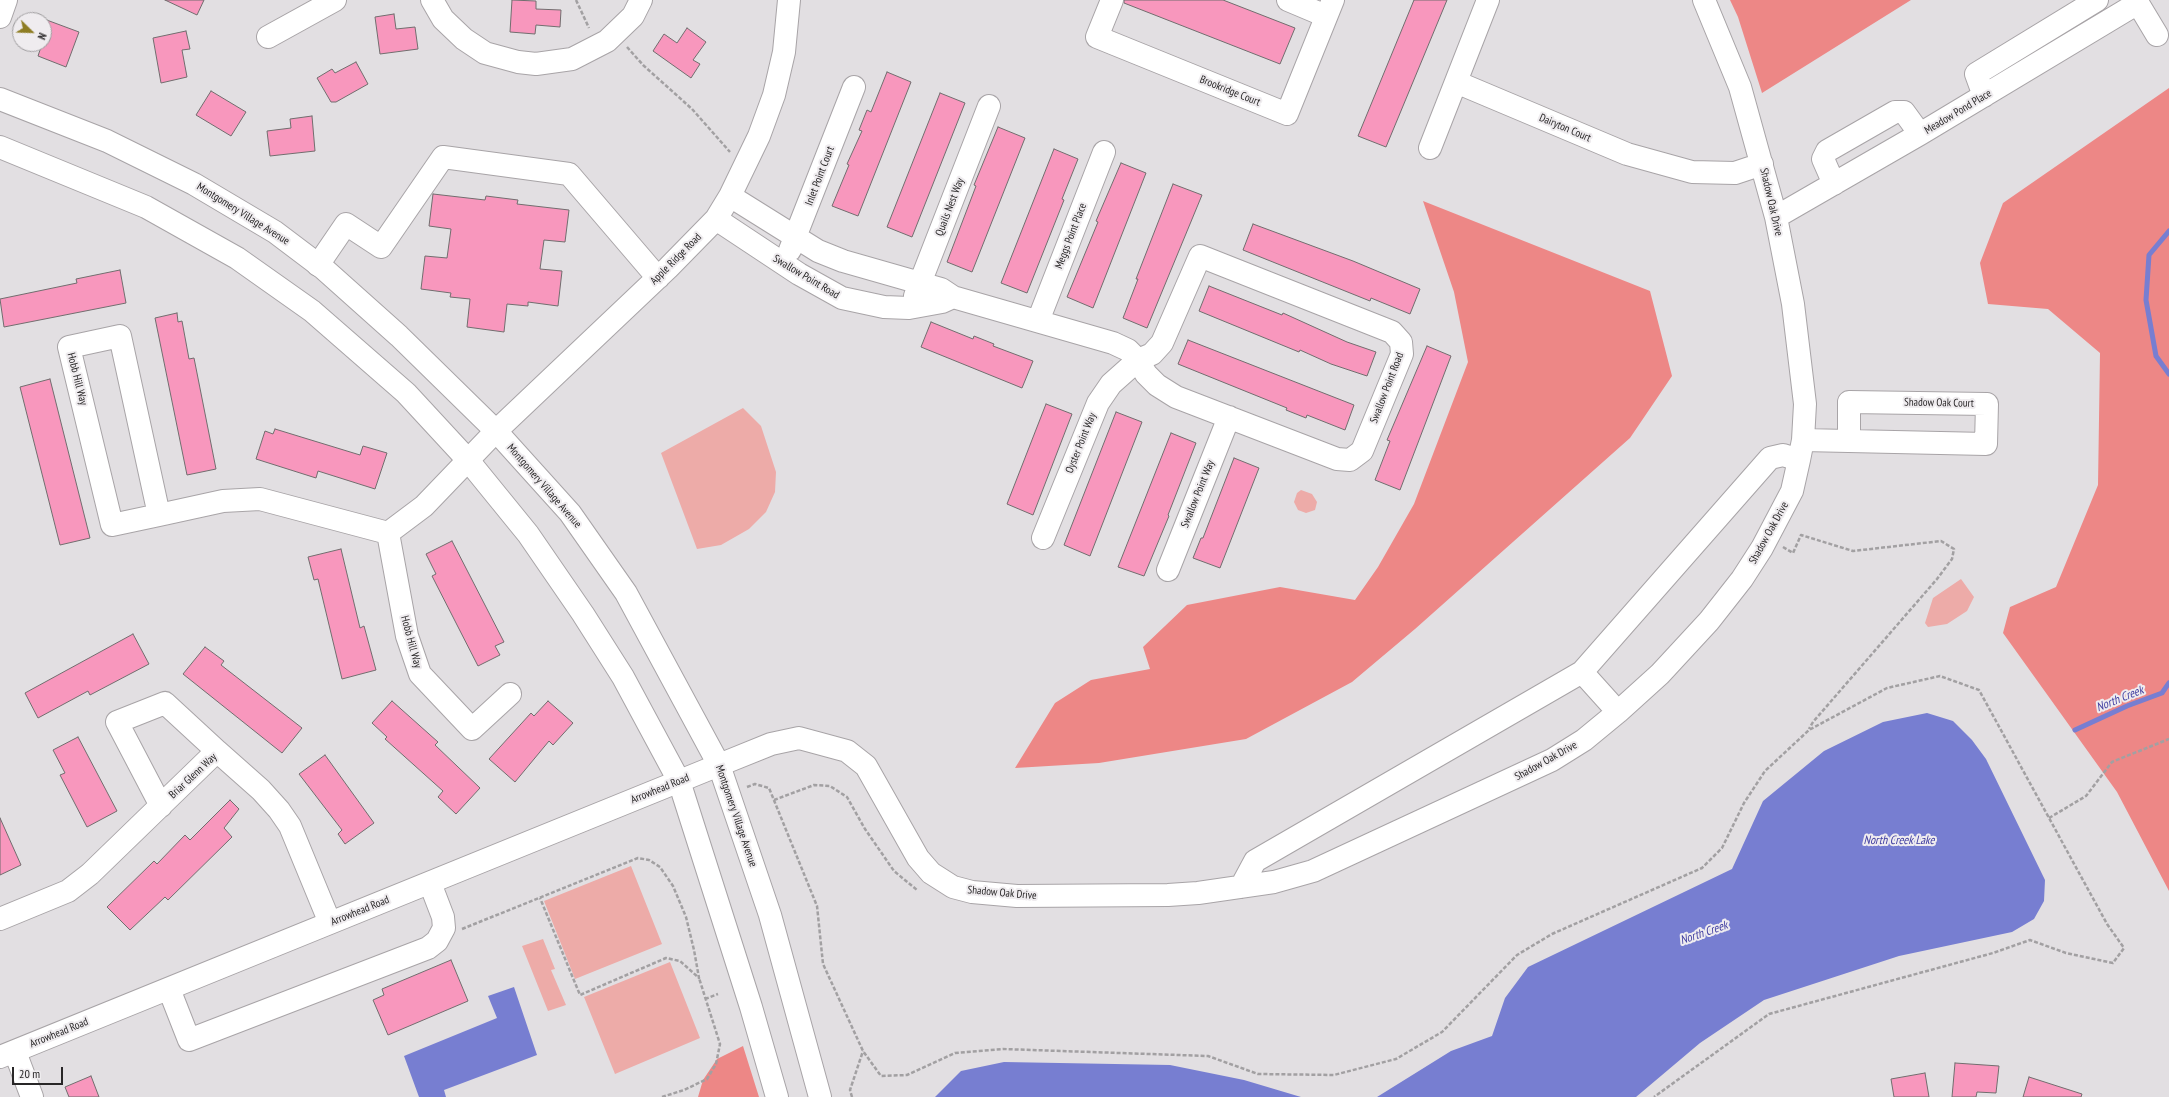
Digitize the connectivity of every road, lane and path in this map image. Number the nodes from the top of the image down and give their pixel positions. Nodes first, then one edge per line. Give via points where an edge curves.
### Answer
1 (6, 0) edge
2 (335, 0) edge
3 (432, 0) edge
4 (576, 0) edge
5 (641, 0) edge
6 (789, 0) edge
7 (1112, 0) edge
8 (1288, 0) edge
9 (1488, 0) edge
10 (1704, 0) edge
11 (2097, 0) edge
12 (2137, 2) edge
13 (1330, 8) edge
14 (0, 17) edge
15 (2157, 35) dead end
16 (268, 37) dead end
17 (611, 37) junction
18 (1456, 82) junction
19 (854, 87) dead end
20 (1984, 96) junction
21 (0, 99) edge
22 (990, 106) dead end
23 (1920, 134) junction
24 (0, 147) edge
25 (1430, 148) dead end
26 (1104, 152) dead end
27 (1762, 164) junction
28 (743, 168) junction
29 (1834, 184) junction
30 (730, 196) junction
31 (1776, 217) junction
32 (716, 219) junction
33 (796, 237) junction
34 (783, 263) junction
35 (318, 265) junction
36 (658, 278) junction
37 (920, 284) junction
38 (953, 297) junction
39 (909, 308) junction
40 (1038, 321) junction
41 (1138, 360) junction
42 (1229, 417) junction
43 (496, 431) junction
44 (1849, 441) junction
45 (1801, 450) junction
46 (467, 459) junction
47 (159, 515) junction
48 (388, 533) junction
49 (1768, 537) junction
50 (1043, 538) dead end
51 (1168, 570) dead end
52 (1582, 672) junction
53 (510, 694) dead end
54 (1618, 712) junction
55 (1809, 730) junction
56 (2169, 739) edge
57 (217, 751) junction
58 (719, 765) junction
59 (679, 781) junction
60 (743, 788) dead end
61 (774, 800) junction
62 (161, 806) junction
63 (2049, 818) junction
64 (430, 883) junction
65 (1241, 887) junction
66 (917, 890) dead end
67 (540, 898) junction
68 (0, 919) edge
69 (330, 923) junction
70 (444, 928) junction
71 (699, 978) junction
72 (169, 989) junction
73 (718, 994) dead end
74 (705, 999) junction
75 (863, 1051) junction
76 (7, 1054) edge
77 (32, 1097) edge
78 (662, 1097) edge
79 (777, 1097) edge
80 (820, 1097) edge
81 (852, 1097) edge
82 (1654, 1097) edge

1 - 14 street
2 - 16 street
3 - 17 street via 443,19 464,39 485,53 518,62 536,64 572,59
4 - 17 path via 588,27
5 - 17 street via 634,16
6 - 28 street, Apple Ridge Road via 784,52 774,96 759,136
7 - 13 street, Brookridge Court via 1097,38 1287,114
8 - 13 street
9 - 18 street
10 - 27 street, Shadow Oak Drive via 1740,87
11 - 20 street via 1976,74
12 - 15 street
12 - 20 street, Meadow Pond Place
17 - 28 path via 692,109
18 - 25 street
18 - 27 street, Dairyton Court via 1627,154 1692,172 1735,173
19 - 33 street, Inlet Point Court
20 - 23 street, Meadow Pond Place
21 - 35 street, Montgomery Village Avenue via 107,141 194,184 274,232
22 - 37 street, Quails Nest Way
23 - 29 street, Meadow Pond Place
23 - 29 street via 1904,112 1895,112 1827,151 1823,159
24 - 46 street via 146,207 237,258 312,310 406,393
26 - 40 street, Meggs Point Place
27 - 31 street, Shadow Oak Drive
28 - 30 street, Apple Ridge Road
29 - 31 street, Meadow Pond Place
30 - 32 street, Apple Ridge Road
30 - 33 street, Swallow Point Road
31 - 45 street, Shadow Oak Drive via 1793,304 1805,404
32 - 34 street, Swallow Point Road
32 - 36 street, Apple Ridge Road
33 - 34 street, Inlet Point Court
33 - 37 street, Swallow Point Road via 818,251 843,261
34 - 39 street, Swallow Point Road via 842,298 884,307
35 - 36 street via 346,224 381,247 443,157 568,174
35 - 43 street, Montgomery Village Avenue via 399,336
36 - 43 street, Apple Ridge Road
37 - 38 street, Swallow Point Road via 941,290
37 - 39 street, Quails Nest Way
38 - 39 street, Swallow Point Road via 942,302
38 - 40 street, Swallow Point Road
40 - 41 street, Swallow Point Road via 1113,343 1128,350
41 - 42 street, Swallow Point Road via 1146,374 1157,385 1176,397
41 - 42 street, Swallow Point Road via 1152,354 1162,343 1200,256 1392,332 1401,342 1402,354 1362,451 1350,460 1337,459
41 - 50 street, Oyster Point Way via 1111,384 1098,402
42 - 51 street, Swallow Point Way
43 - 46 street, Apple Ridge Road
43 - 58 street, Montgomery Village Avenue via 570,513 626,593
44 - 44 street, Shadow Oak Court via 1986,444 1987,404 1849,402
44 - 45 street, Shadow Oak Court
45 - 49 street, Shadow Oak Drive via 1792,490
45 - 52 street via 1770,458
46 - 48 street via 424,506
46 - 59 street via 528,534 583,614 623,677
47 - 47 street, Hobb Hill Way via 112,524 69,347 120,336
47 - 48 street, Hobb Hill Way via 223,501 260,499
48 - 53 street, Hobb Hill Way via 408,636 420,674 472,729
49 - 54 street, Shadow Oak Drive via 1742,579 1709,621 1660,674
49 - 55 path via 1792,553 1801,535 1853,551 1941,541 1954,549 1952,559 1937,579
52 - 54 street
52 - 65 street via 1255,861
54 - 65 street, Shadow Oak Drive via 1584,740 1552,760 1462,803 1312,871 1274,882
55 - 63 path via 1887,688 1940,676 1979,690
55 - 75 path via 1765,771 1744,803 1722,848 1702,868 1552,934 1517,955 1442,1032 1396,1059 1334,1075 1258,1074 1208,1056 1003,1049 955,1053 907,1075 881,1076
56 - 63 path via 2112,762 2086,796
57 - 62 street, Briar Glenn Way
57 - 62 street via 166,703 116,722
57 - 69 street, Briar Glenn Way via 261,790 290,826
58 - 59 street, Arrowhead Road
58 - 65 street, Shadow Oak Drive via 771,744 799,738 847,751 866,766 918,858 931,873 953,887 972,892 1017,896 1168,895
58 - 80 street, Montgomery Village Avenue via 770,915
59 - 64 street, Arrowhead Road
59 - 79 street
60 - 61 path via 755,784 769,788
61 - 66 path via 814,785 830,786 847,797 894,871
61 - 75 path via 817,906 823,964
62 - 68 street, Briar Glenn Way via 68,892
63 - 82 path via 2107,924 2124,948 2113,963 2066,953 2030,940 1993,953 1769,1014
64 - 69 street, Arrowhead Road
64 - 70 street via 443,917
67 - 70 path via 461,930
67 - 71 path via 580,995 666,958 680,961
67 - 71 path via 638,858 649,860 660,867 673,886 686,917
69 - 72 street, Arrowhead Road
70 - 72 street via 437,940 428,948 189,1040
71 - 74 path
72 - 76 street, Arrowhead Road
73 - 74 path
74 - 78 path via 720,1044 716,1064 707,1079
75 - 81 path via 850,1090
76 - 77 street

